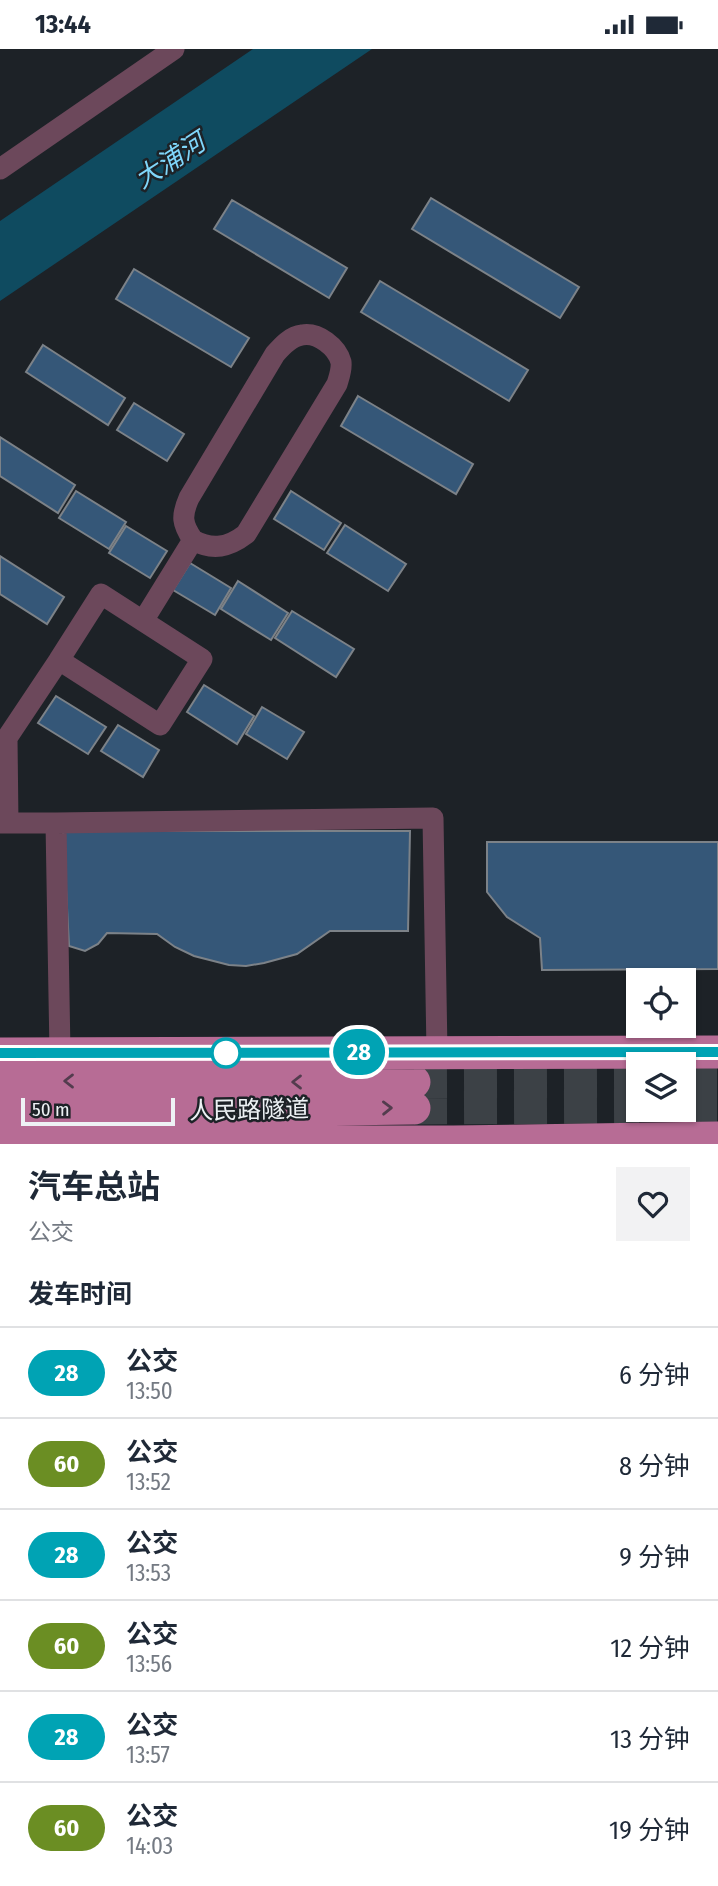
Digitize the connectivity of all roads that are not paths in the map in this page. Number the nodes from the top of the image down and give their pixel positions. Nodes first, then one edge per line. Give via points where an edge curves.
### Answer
1 (174, 49) edge
2 (0, 169) edge
3 (194, 540) junction
4 (143, 621) junction
5 (59, 660) junction
6 (4, 823) edge
7 (56, 823) junction
8 (437, 1052) junction
9 (718, 1052) edge
10 (0, 1053) edge
11 (61, 1053) junction
12 (0, 1081) edge
13 (0, 1113) edge
14 (718, 1138) edge
15 (0, 1141) edge

1 - 2 street
3 - 3 street via 184,520 189,498 275,354 302,335 313,335 331,346 341,364 337,384 246,534 223,547
3 - 4 street
4 - 5 street via 101,594
4 - 5 street via 202,659 160,725
5 - 6 street via 8,738
6 - 7 street
7 - 8 street via 433,817
7 - 11 street
8 - 9 main road
8 - 11 main road
10 - 11 main road
13 -> 12 main road, 人民路隧道 via 414,1095
14 - 15 main road

